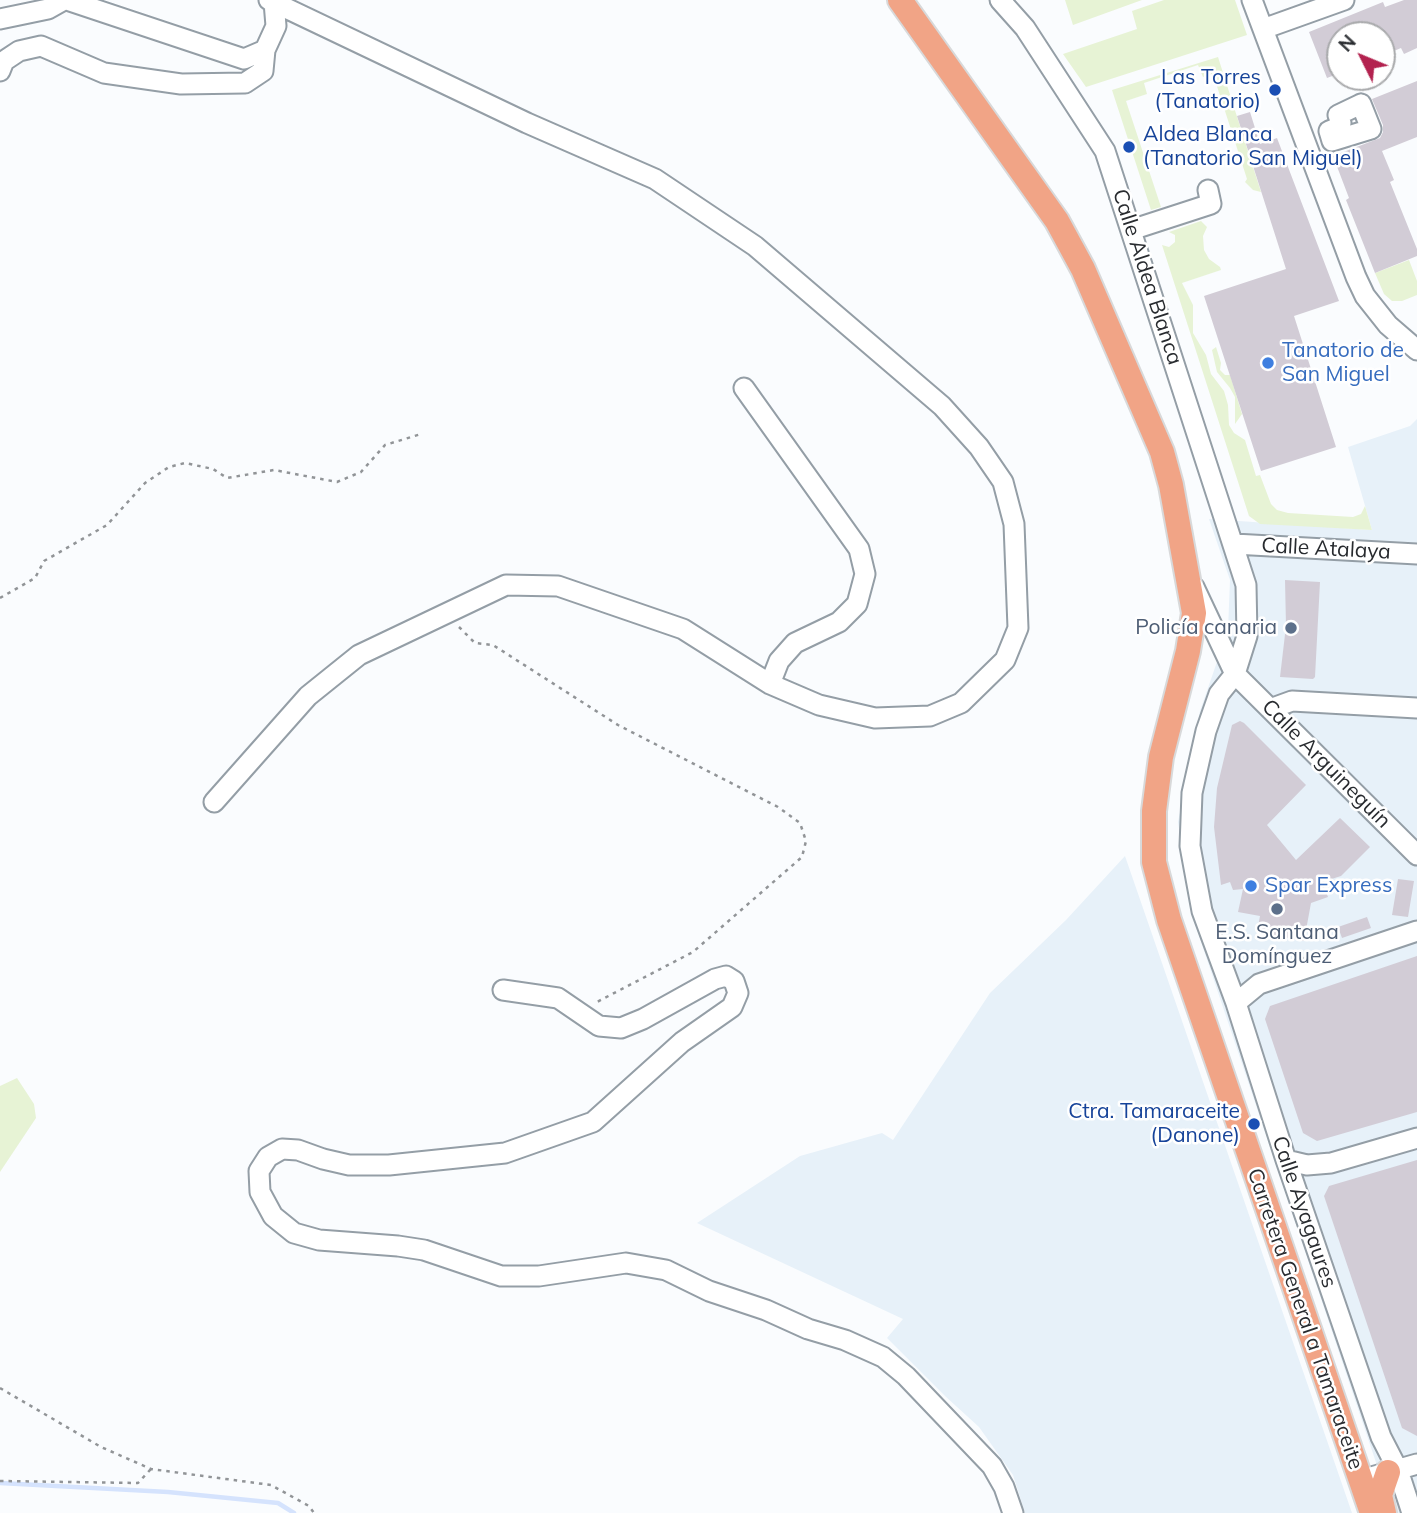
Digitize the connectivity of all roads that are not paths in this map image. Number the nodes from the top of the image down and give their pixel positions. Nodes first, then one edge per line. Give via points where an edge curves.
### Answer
1 (66, 0) edge
2 (900, 0) edge
3 (1000, 0) edge
4 (1012, 0) edge
5 (1252, 0) edge
6 (1344, 0) edge
7 (272, 1) edge
8 (0, 19) edge
9 (1025, 28) junction
10 (1263, 29) junction
11 (265, 50) junction
12 (0, 71) edge
13 (1208, 190) dead end
14 (1131, 230) junction
15 (1417, 351) edge
16 (744, 388) dead end
17 (1234, 544) junction
18 (1417, 554) edge
19 (1188, 575) junction
20 (1235, 674) junction
21 (770, 684) junction
22 (1417, 708) edge
23 (1270, 709) junction
24 (214, 802) dead end
25 (1417, 855) edge
26 (1417, 931) edge
27 (503, 990) dead end
28 (1236, 1003) junction
29 (1417, 1138) edge
30 (1286, 1160) junction
31 (1417, 1464) edge
32 (1401, 1478) edge
33 (1361, 1480) junction
34 (1013, 1513) edge
35 (1372, 1513) edge
36 (1384, 1513) edge
37 (1412, 1513) edge

1 - 8 street via 48,9
1 - 11 street via 244,59
2 - 19 main road, Carretera General a Tamaraceite via 1028,178 1083,269 1162,452
3 - 9 street, Calle Aldea Blanca
4 - 9 street, Calle Aldea Blanca
5 - 10 street
6 - 10 street
7 - 11 street via 276,26
7 - 21 street via 655,179 701,208 755,246 931,397 979,447 1003,482 1014,524 1018,628 1005,660 961,703 930,716 875,718 819,705
9 - 14 street, Calle Aldea Blanca via 1105,151
10 - 15 street via 1365,296
11 - 12 street via 263,71 245,83 181,84 104,73 41,46 19,51
13 - 14 street via 1211,204
14 - 17 street, Calle Aldea Blanca
16 - 21 street via 859,549 864,574 857,604 839,622 795,643 779,661
17 - 18 street, Calle Atalaya via 1337,556
17 - 20 street, Calle Ayagaures via 1246,585 1247,611 1247,636
19 - 20 street, Calle Arguineguín
19 - 33 main road, Carretera General a Tamaraceite via 1192,630 1161,757 1154,862 1178,946
20 - 23 street, Calle Arguineguín
20 - 28 street, Calle Ayagaures via 1219,694 1206,731 1192,793 1190,846 1202,911
21 - 24 street via 683,629 558,586 506,585 359,655 309,696
22 - 23 street via 1292,701
23 - 25 street, Calle Arguineguín
26 - 28 street via 1259,984
27 - 34 street via 558,998 599,1026 621,1028 715,979 726,976 734,981 738,993 732,1007 682,1042 593,1122 505,1153 349,1165 282,1149 268,1157 259,1171 260,1192 273,1216 294,1233 319,1240 424,1250 501,1276 539,1276 626,1263 666,1270 709,1291 845,1340 883,1357 906,1376 992,1466
28 - 30 street, Calle Ayagaures
29 - 30 street via 1331,1163 1307,1166
30 - 32 street, Calle Ayagaures via 1381,1437
31 - 32 street
32 - 33 street
32 - 36 main road via 1380,1495
32 - 37 street, Calle Ayagaures
33 - 35 main road, Carretera General a Tamaraceite

